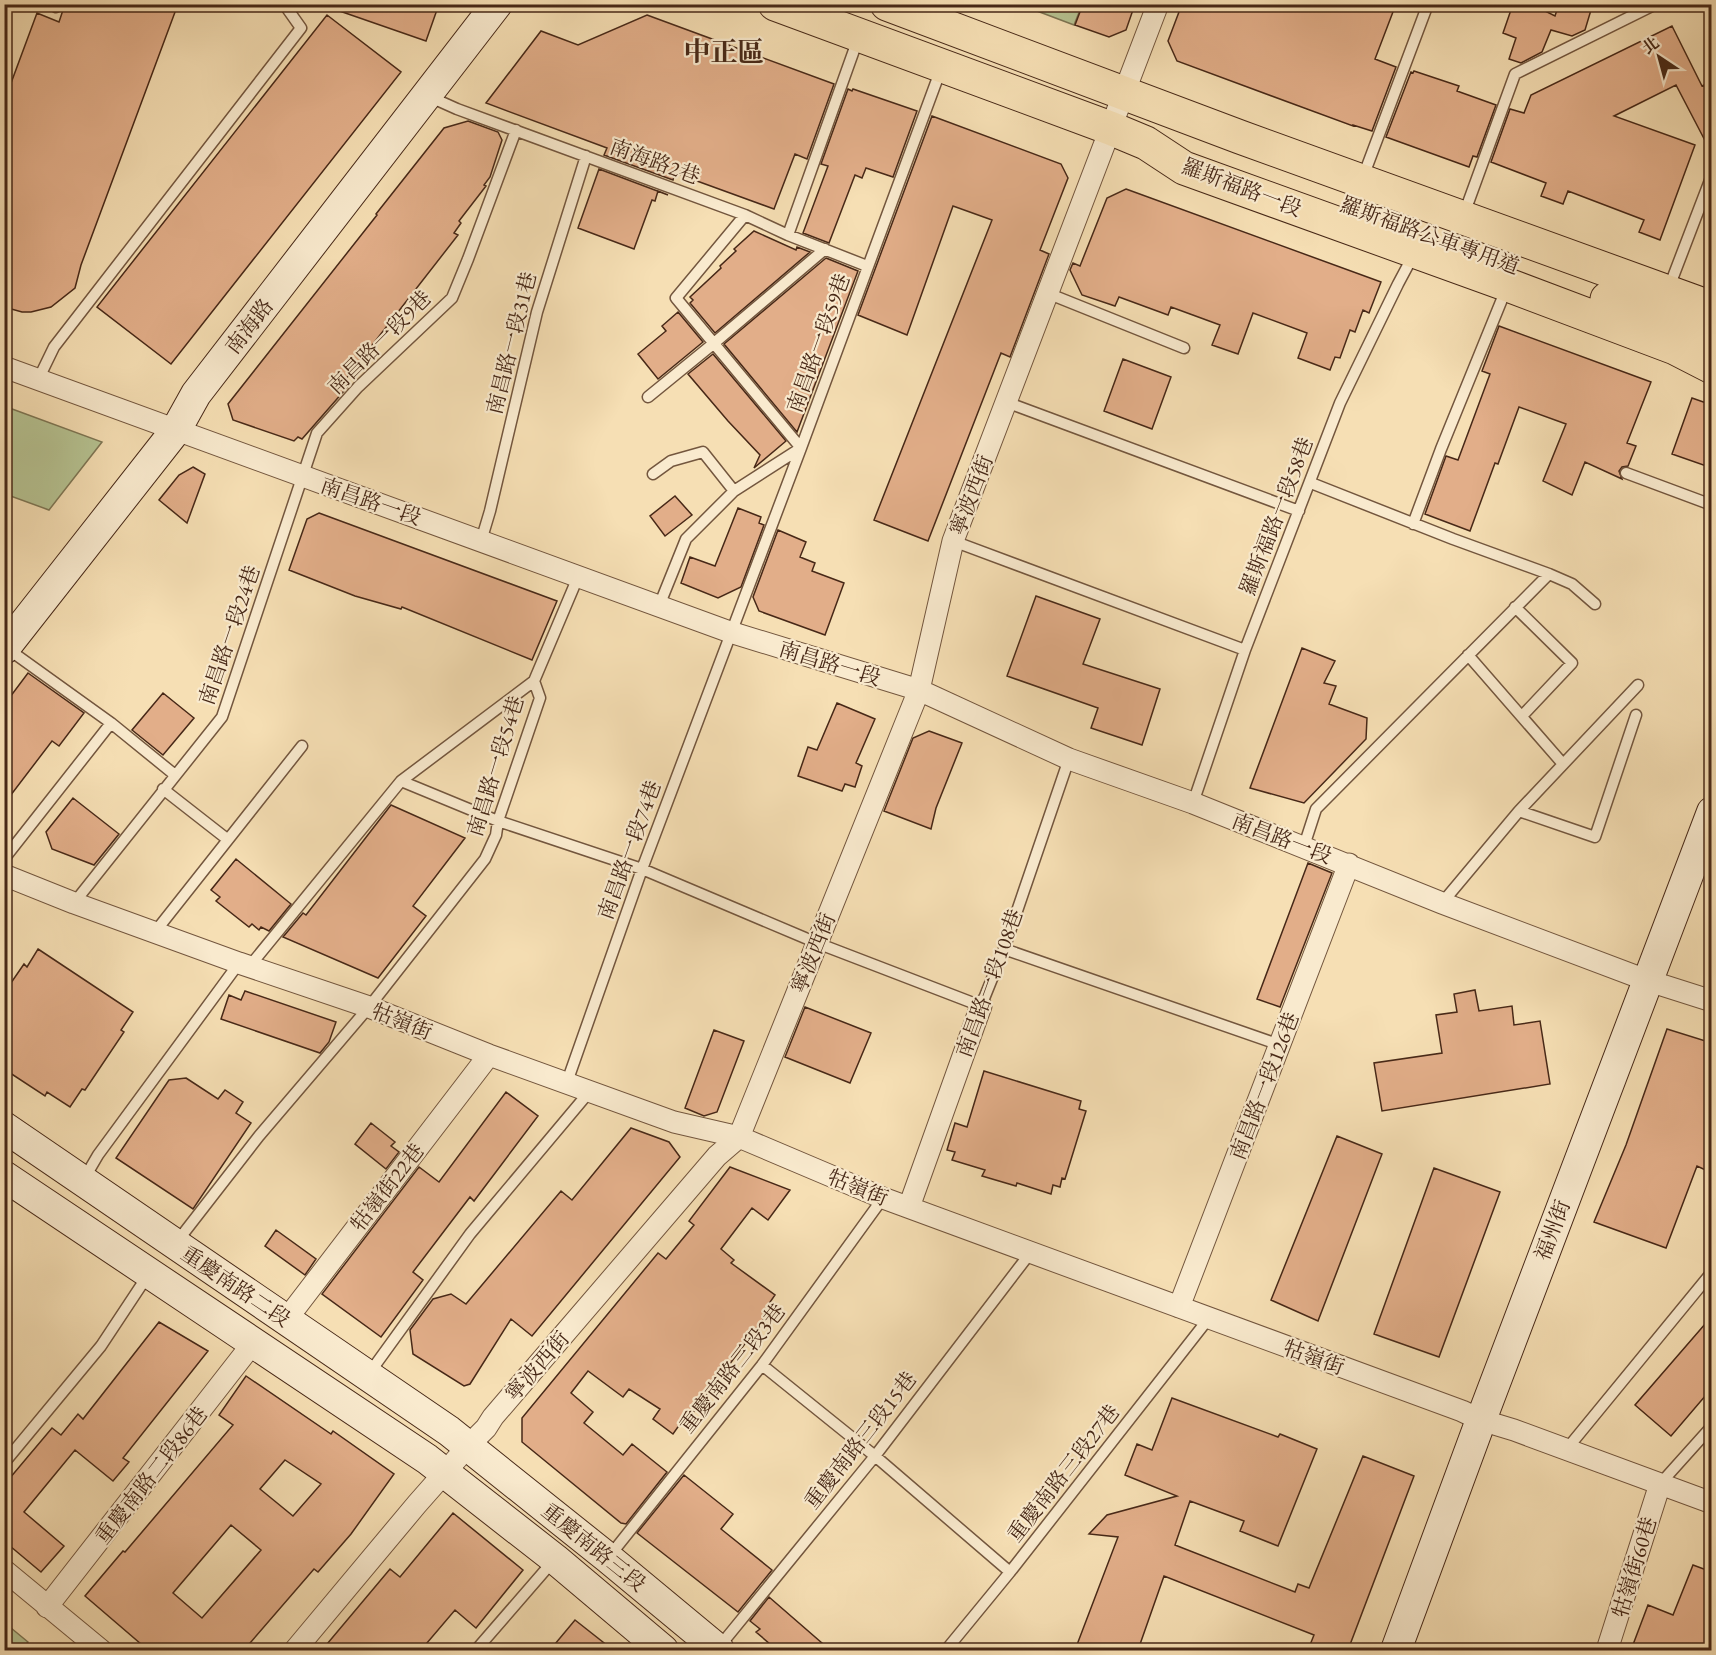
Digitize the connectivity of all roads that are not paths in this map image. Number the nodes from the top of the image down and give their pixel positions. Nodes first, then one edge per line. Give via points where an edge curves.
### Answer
1 (284, 4) edge
2 (497, 4) edge
3 (775, 4) edge
4 (887, 4) edge
5 (1158, 4) edge
6 (1428, 4) edge
7 (1656, 4) edge
8 (860, 36) junction
9 (942, 66) junction
10 (1124, 93) junction
11 (427, 96) junction
12 (1110, 128) junction
13 (516, 130) junction
14 (1146, 143) junction
15 (586, 156) junction
16 (1712, 175) edge
17 (1362, 180) junction
18 (745, 215) junction
19 (1462, 219) junction
20 (788, 235) junction
21 (825, 249) junction
22 (1416, 252) junction
23 (867, 266) junction
24 (1508, 285) junction
25 (1047, 293) junction
26 (1667, 293) junction
27 (1712, 308) edge
28 (1712, 336) edge
29 (713, 344) junction
30 (1184, 348) dead end
31 (4, 367) edge
32 (1712, 367) edge
33 (39, 380) junction
34 (648, 397) dead end
35 (1006, 402) junction
36 (176, 430) junction
37 (801, 448) junction
38 (1626, 473) dead end
39 (653, 474) dead end
40 (303, 477) junction
41 (1311, 483) junction
42 (734, 491) junction
43 (1712, 505) edge
44 (1299, 512) junction
45 (1413, 524) junction
46 (481, 541) junction
47 (953, 541) junction
48 (1549, 574) junction
49 (578, 577) junction
50 (1595, 604) dead end
51 (659, 606) junction
52 (1515, 607) junction
53 (730, 632) junction
54 (5, 648) edge
55 (1245, 650) junction
56 (1468, 655) junction
57 (534, 681) junction
58 (1638, 685) dead end
59 (918, 690) junction
60 (1636, 715) dead end
61 (1522, 716) junction
62 (111, 723) junction
63 (302, 746) dead end
64 (1069, 759) junction
65 (1563, 765) junction
66 (175, 775) junction
67 (401, 781) junction
68 (163, 789) junction
69 (1193, 803) junction
70 (1519, 811) junction
71 (1712, 812) edge
72 (498, 821) junction
73 (227, 839) junction
74 (1304, 846) junction
75 (4, 859) edge
76 (1349, 864) junction
77 (642, 869) junction
78 (4, 875) edge
79 (74, 903) junction
80 (1442, 903) junction
81 (154, 932) junction
82 (817, 943) junction
83 (1004, 949) junction
84 (244, 965) junction
85 (1646, 980) junction
86 (1712, 1001) edge
87 (981, 1006) junction
88 (369, 1007) junction
89 (1280, 1045) junction
90 (489, 1055) junction
91 (567, 1082) junction
92 (590, 1091) junction
93 (4, 1127) edge
94 (739, 1137) junction
95 (4, 1176) edge
96 (84, 1180) junction
97 (883, 1198) junction
98 (909, 1207) junction
99 (174, 1245) junction
100 (1031, 1252) junction
101 (150, 1272) junction
102 (1712, 1272) edge
103 (1179, 1307) junction
104 (1209, 1318) junction
105 (286, 1320) junction
106 (254, 1343) junction
107 (762, 1365) junction
108 (368, 1375) junction
109 (1480, 1420) junction
110 (1712, 1426) edge
111 (469, 1445) junction
112 (1566, 1450) junction
113 (875, 1456) junction
114 (4, 1463) edge
115 (445, 1472) junction
116 (1660, 1484) junction
117 (1712, 1503) edge
118 (608, 1558) junction
119 (555, 1559) junction
120 (4, 1570) edge
121 (1010, 1572) junction
122 (47, 1607) junction
123 (101, 1650) edge
124 (295, 1650) edge
125 (476, 1650) edge
126 (662, 1650) edge
127 (718, 1650) edge
128 (946, 1650) edge
129 (1397, 1650) edge
130 (1607, 1650) edge

1 - 33 lane via 301,28 54,346
2 - 11 main road, 南海路
3 - 8 main road, 羅斯福路一段
4 - 10 main road
5 - 10 street, 寧波西街
6 - 17 lane
7 - 19 lane via 1515,74
8 - 9 main road, 羅斯福路一段
8 - 20 lane
9 - 12 main road, 羅斯福路一段
9 - 23 lane, 南昌路一段59巷
10 - 12 street, 寧波西街
10 - 17 main road
11 - 13 lane, 南海路2巷
11 - 36 main road, 南海路 via 196,394
12 - 14 main road, 羅斯福路一段
12 - 25 street, 寧波西街
13 - 15 lane, 南海路2巷
13 - 40 lane, 南昌路一段9巷 via 452,298 358,387 317,433
14 - 22 main road, 羅斯福路一段 via 1184,168
14 - 28 main road, 羅斯福路公車專用道 via 1188,148
15 - 18 lane, 南海路2巷
15 - 46 lane, 南昌路一段31巷 via 537,312
16 - 26 lane
17 - 19 main road
18 - 20 lane, 南海路2巷
18 - 29 lane via 676,298
19 - 26 main road
20 - 21 lane, 南海路2巷
21 - 23 lane, 南海路2巷
21 - 29 lane
22 - 24 main road, 羅斯福路一段
22 - 41 lane, 羅斯福路一段58巷 via 1340,403
23 - 37 lane, 南昌路一段59巷
24 - 32 main road, 羅斯福路一段 via 1675,348
24 - 45 lane
25 - 30 lane
25 - 35 street, 寧波西街
26 - 27 main road
29 - 34 lane
29 - 37 lane
31 - 33 street, 南昌路一段
33 - 36 street, 南昌路一段
35 - 44 lane
35 - 47 street, 寧波西街
36 - 40 street, 南昌路一段
36 - 54 main road, 南海路
37 - 42 lane
37 - 53 lane, 南昌路一段59巷
38 - 43 lane
39 - 42 lane via 671,461 704,452
40 - 46 street, 南昌路一段
40 - 66 lane, 南昌路一段24巷 via 222,717
41 - 44 lane, 羅斯福路一段58巷
41 - 45 lane
42 - 51 lane via 686,539
44 - 55 lane, 羅斯福路一段58巷
45 - 48 lane
46 - 49 street, 南昌路一段
47 - 55 lane
47 - 59 street, 寧波西街
48 - 50 lane via 1572,584
48 - 52 lane
49 - 51 street, 南昌路一段
49 - 57 lane, 南昌路一段54巷
51 - 53 street, 南昌路一段
52 - 56 lane
52 - 61 lane via 1572,663
53 - 59 street, 南昌路一段
53 - 77 lane, 南昌路一段74巷
54 - 62 lane
55 - 69 lane, 羅斯福路一段58巷
56 - 61 lane
56 - 74 lane via 1316,809
57 - 67 lane
57 - 72 lane, 南昌路一段54巷 via 540,698
58 - 65 lane
59 - 64 street, 南昌路一段
59 - 82 street, 寧波西街
60 - 70 lane via 1595,837
61 - 65 lane
62 - 66 lane
62 - 75 lane
63 - 73 lane
64 - 69 street, 南昌路一段
64 - 83 lane, 南昌路一段108巷
65 - 70 lane
66 - 68 lane, 南昌路一段24巷
67 - 72 lane
67 - 84 lane
68 - 73 lane
68 - 79 lane, 南昌路一段24巷
69 - 74 street, 南昌路一段
70 - 80 lane
71 - 85 main road, 福州街
72 - 77 lane
72 - 88 lane, 南昌路一段54巷 via 485,859
73 - 81 lane
74 - 76 street, 南昌路一段
76 - 80 street, 南昌路一段
76 - 89 street, 南昌路一段126巷
77 - 82 lane
77 - 91 lane, 南昌路一段74巷
78 - 79 street, 牯嶺街
79 - 81 street, 牯嶺街
80 - 85 street, 南昌路一段
81 - 84 street, 牯嶺街
82 - 87 lane
82 - 94 street, 寧波西街
83 - 87 lane, 南昌路一段108巷
83 - 89 lane
84 - 88 street, 牯嶺街
84 - 96 lane via 98,1155
85 - 86 street, 南昌路一段
85 - 109 main road, 福州街
87 - 98 street, 南昌路一段108巷
88 - 90 street, 牯嶺街
88 - 99 lane, 南昌路一段54巷
89 - 103 street, 南昌路一段126巷
90 - 91 street, 牯嶺街
90 - 105 street, 牯嶺街22巷
91 - 92 street, 牯嶺街
92 - 94 street, 牯嶺街 via 674,1122
92 - 108 lane via 470,1234
93 - 96 main road, 重慶南路二段
94 - 97 street, 牯嶺街
94 - 111 street, 寧波西街 via 717,1156
95 - 101 main road, 重慶南路二段
96 - 99 main road, 重慶南路二段
97 - 98 street, 牯嶺街
97 - 107 lane, 重慶南路三段3巷
98 - 100 street, 牯嶺街
99 - 105 main road, 重慶南路二段
100 - 103 street, 牯嶺街
100 - 113 lane, 重慶南路三段15巷
101 - 106 main road, 重慶南路二段
101 - 114 lane via 101,1346
102 - 112 lane
103 - 104 street, 牯嶺街
104 - 109 street, 牯嶺街
104 - 121 lane, 重慶南路三段27巷
105 - 108 main road, 重慶南路二段
106 - 115 main road, 重慶南路二段
106 - 122 street, 重慶南路二段86巷
107 - 113 lane
107 - 118 lane, 重慶南路三段3巷
108 - 111 main road, 重慶南路二段
109 - 112 street, 牯嶺街
109 - 129 main road, 福州街
110 - 116 lane
111 - 115 street, 寧波西街
111 - 118 main road, 重慶南路三段
112 - 116 street, 牯嶺街
113 - 121 lane
113 - 127 lane, 重慶南路三段15巷
115 - 119 main road, 重慶南路三段
115 - 124 street, 寧波西街
116 - 117 street, 牯嶺街
116 - 130 street, 牯嶺街60巷
118 - 127 main road, 重慶南路三段
119 - 125 lane
119 - 126 main road, 重慶南路三段
120 - 122 street
121 - 128 lane, 重慶南路三段27巷
122 - 123 street

